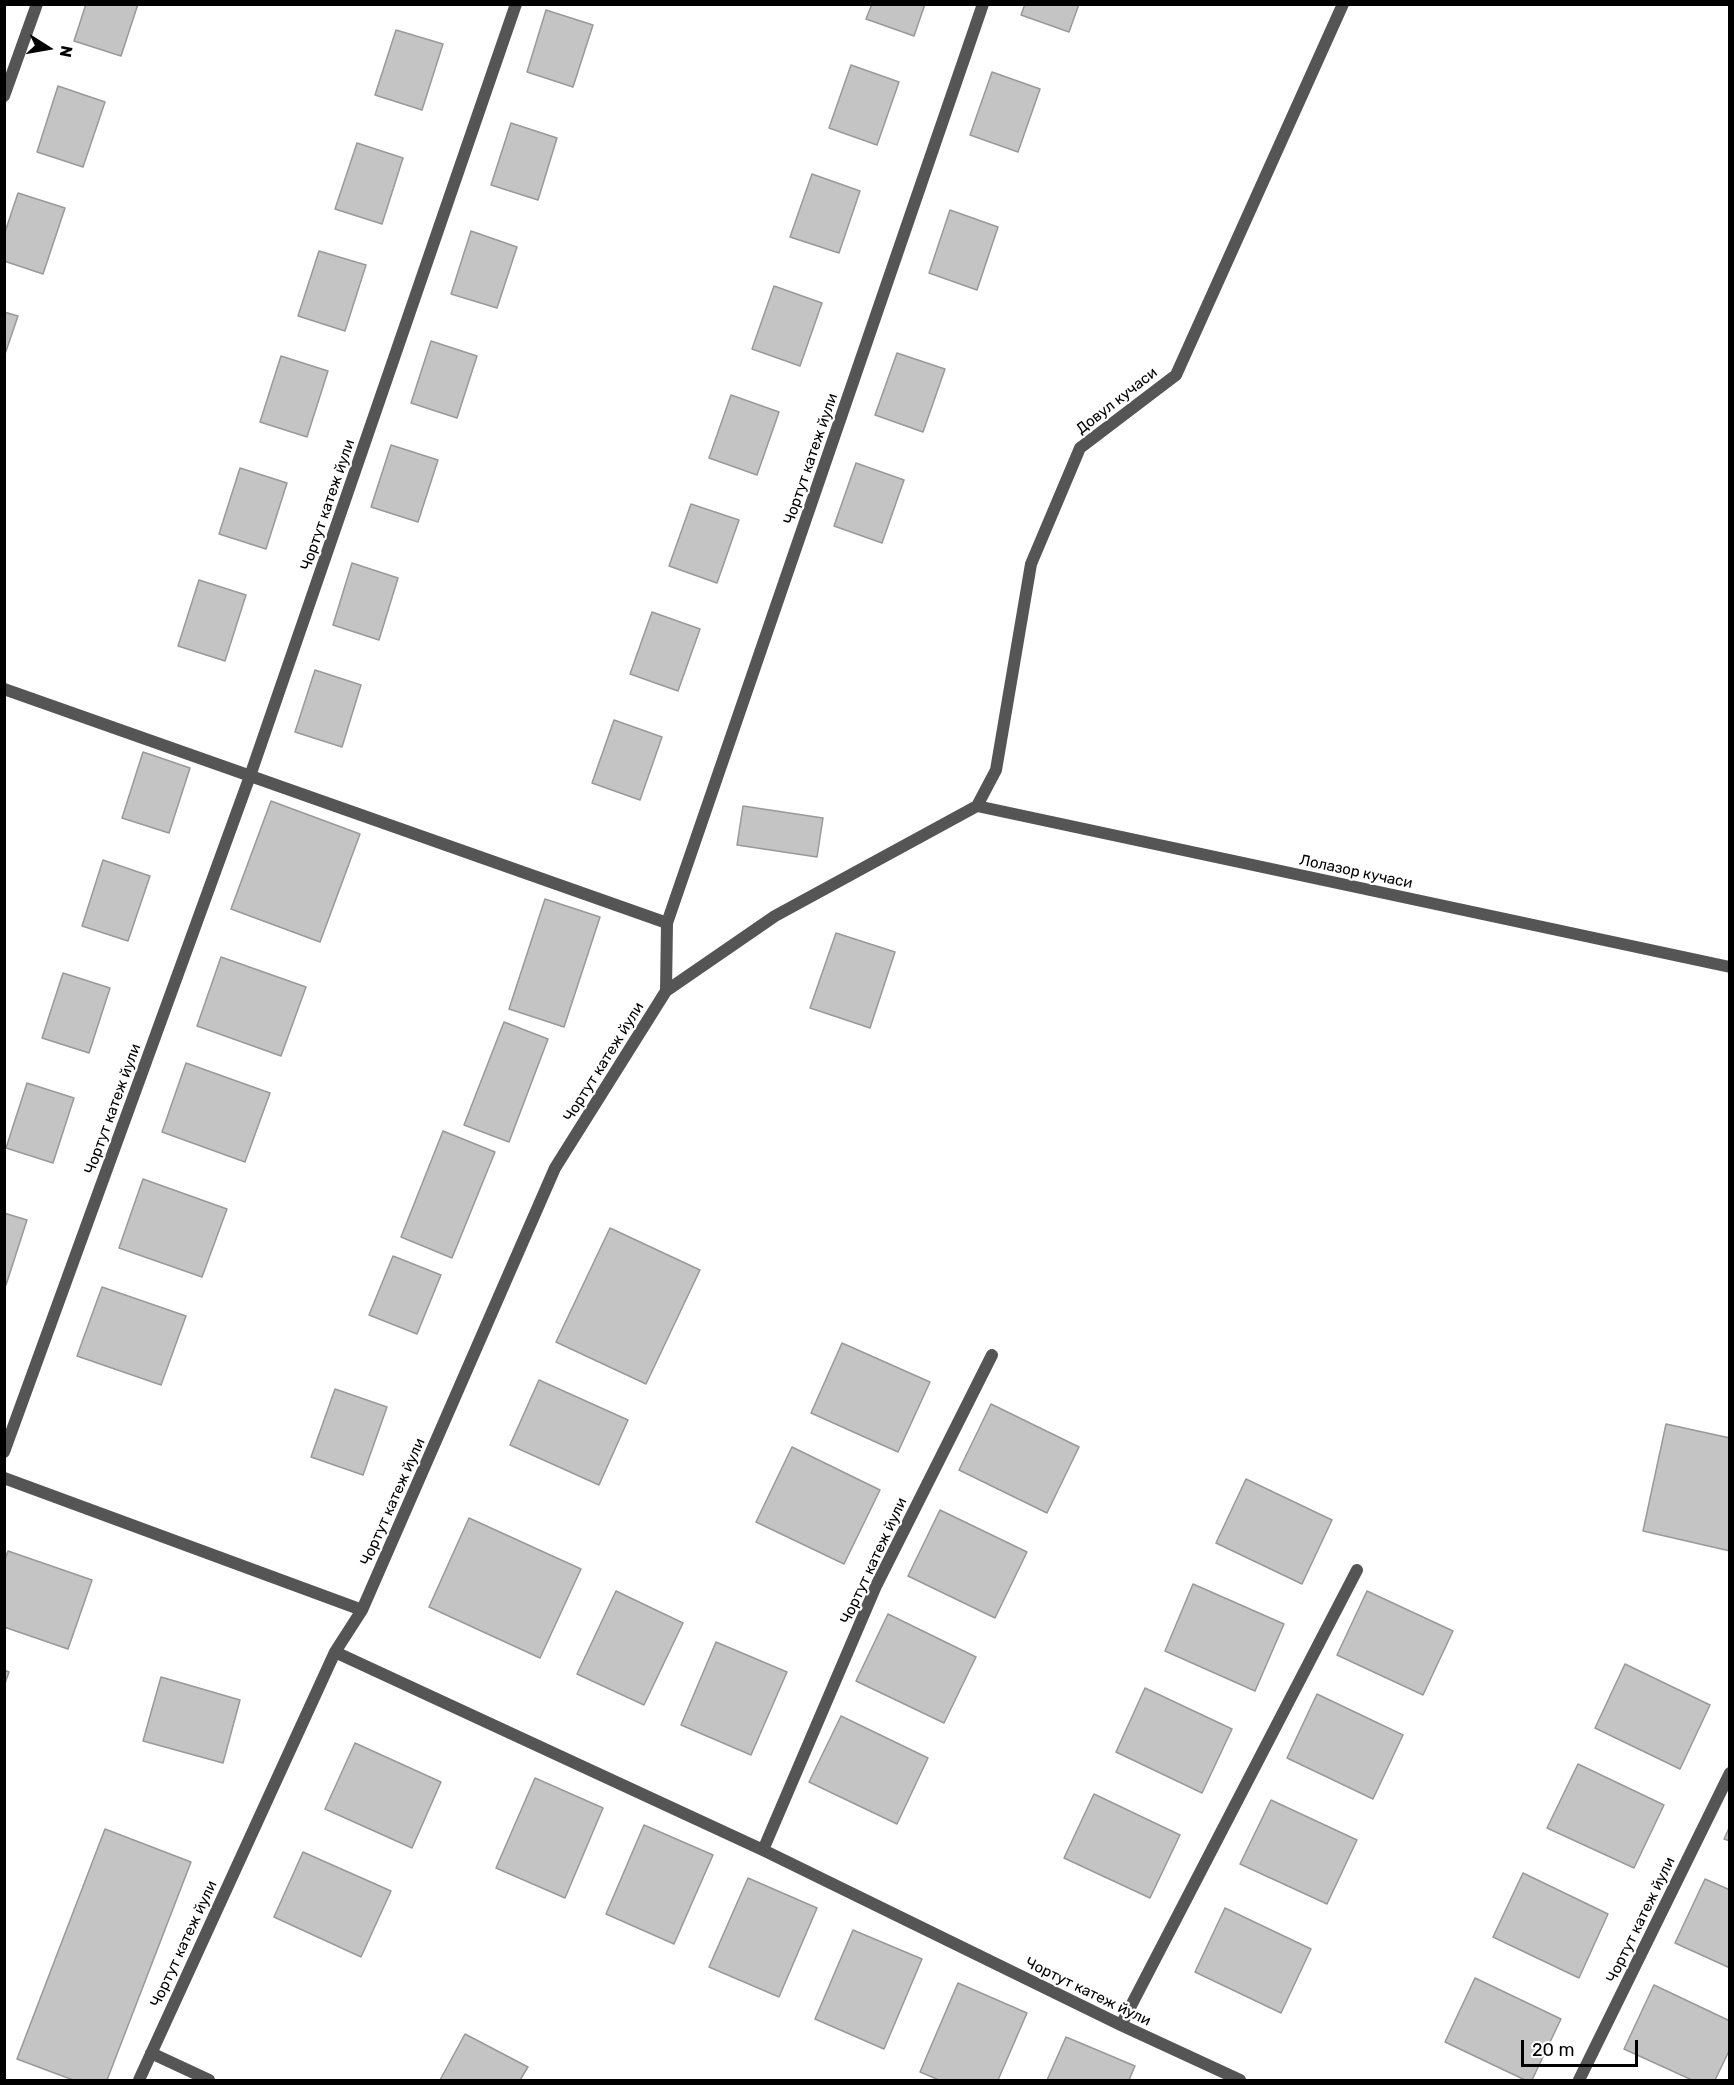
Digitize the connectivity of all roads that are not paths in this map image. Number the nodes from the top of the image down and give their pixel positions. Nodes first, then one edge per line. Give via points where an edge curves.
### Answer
1 (36, 4) edge
2 (516, 4) edge
3 (983, 4) edge
4 (1343, 4) edge
5 (4, 96) edge
6 (4, 689) edge
7 (250, 776) junction
8 (977, 806) junction
9 (667, 923) junction
10 (1730, 967) edge
11 (666, 991) junction
12 (992, 1355) dead end
13 (4, 1452) edge
14 (4, 1478) edge
15 (1357, 1570) dead end
16 (362, 1610) junction
17 (335, 1652) junction
18 (1730, 1773) edge
19 (762, 1850) junction
20 (1121, 2025) junction
21 (151, 2053) junction
22 (139, 2080) edge
23 (209, 2080) edge
24 (1240, 2080) edge
25 (1579, 2080) edge

1 - 5 street
2 - 7 street, Чортут катеж йули
3 - 9 street, Чортут катеж йули
4 - 8 street, Довул кучаси via 1176,375 1080,448 1031,564 996,770
6 - 7 street
7 - 9 street
7 - 13 street, Чортут катеж йули
8 - 10 street, Лолазор кучаси
8 - 11 street, Чортут катеж йули via 776,916
9 - 11 street, Чортут катеж йули
11 - 16 street, Чортут катеж йули via 555,1168
12 - 19 street, Чортут катеж йули via 876,1586
14 - 16 street
15 - 20 street
16 - 17 street, Чортут катеж йули
17 - 19 street, Чортут катеж йули
17 - 21 street, Чортут катеж йули
18 - 25 street, Чортут катеж йули
19 - 20 street, Чортут катеж йули
20 - 24 street, Чортут катеж йули
21 - 22 street, Чортут катеж йули
21 - 23 street

